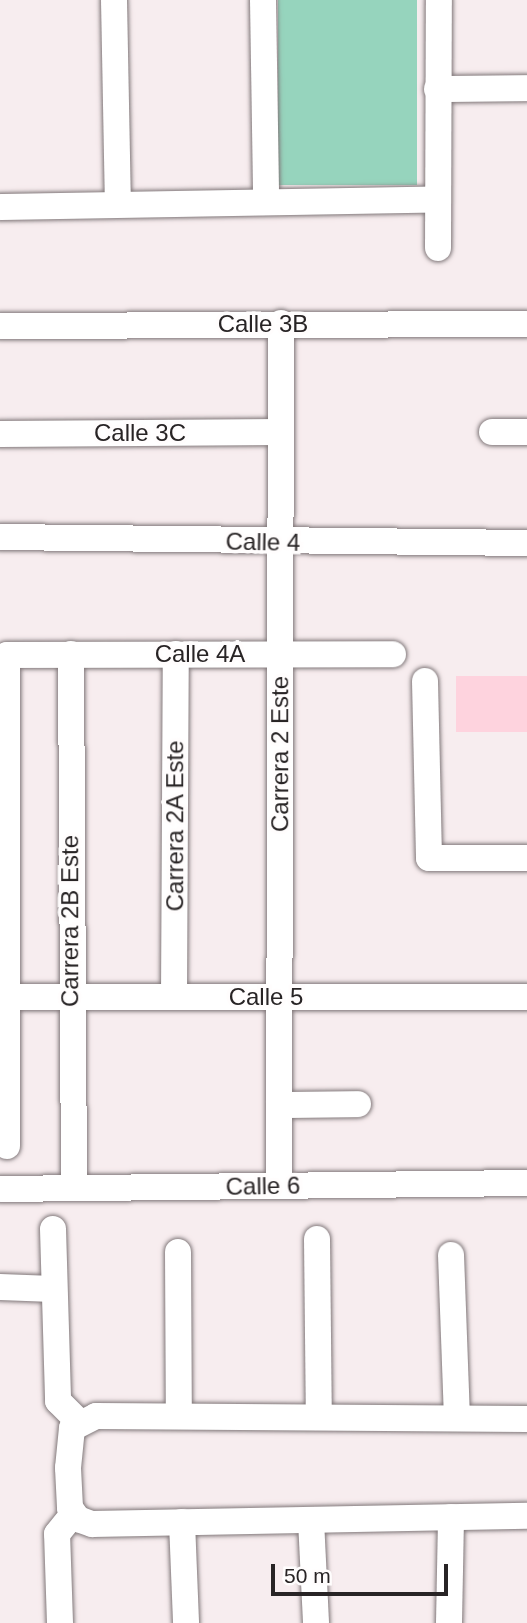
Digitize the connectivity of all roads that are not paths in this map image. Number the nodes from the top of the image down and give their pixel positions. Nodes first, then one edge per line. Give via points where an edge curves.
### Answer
1 (114, 0) edge
2 (263, 0) edge
3 (439, 0) edge
4 (527, 88) edge
5 (437, 89) junction
6 (437, 199) junction
7 (266, 202) junction
8 (118, 204) junction
9 (0, 207) edge
10 (438, 248) dead end
11 (281, 323) junction
12 (527, 324) edge
13 (0, 327) edge
14 (281, 432) junction
15 (492, 432) dead end
16 (527, 432) edge
17 (0, 434) edge
18 (0, 537) edge
19 (280, 542) junction
20 (527, 543) edge
21 (71, 654) junction
22 (176, 654) junction
23 (280, 654) junction
24 (393, 654) dead end
25 (425, 681) dead end
26 (527, 858) edge
27 (5, 997) junction
28 (69, 997) junction
29 (174, 997) junction
30 (279, 997) junction
31 (527, 997) edge
32 (358, 1104) dead end
33 (279, 1105) junction
34 (7, 1146) dead end
35 (527, 1183) edge
36 (279, 1186) junction
37 (74, 1188) junction
38 (0, 1189) edge
39 (53, 1229) dead end
40 (317, 1239) dead end
41 (178, 1252) dead end
42 (451, 1255) dead end
43 (0, 1287) edge
44 (53, 1289) junction
45 (178, 1416) junction
46 (319, 1418) junction
47 (457, 1419) junction
48 (527, 1419) edge
49 (78, 1421) junction
50 (73, 1514) junction
51 (527, 1516) edge
52 (451, 1517) junction
53 (311, 1520) junction
54 (183, 1522) junction
55 (60, 1623) edge
56 (187, 1623) edge
57 (316, 1623) edge
58 (449, 1623) edge

1 - 8 street
2 - 7 street
3 - 5 street
4 - 5 street
5 - 6 street
6 - 7 street
6 - 10 street
7 - 8 street
8 - 9 street
11 - 12 street, Calle 3B
11 - 13 street, Calle 3B
11 - 14 street, Carrera 2 Este
14 - 17 street, Calle 3C
14 - 19 street, Carrera 2 Este
15 - 16 street
18 - 19 street, Calle 4
19 - 20 street, Calle 4
19 - 23 street, Carrera 2 Este
21 - 22 street, Calle 4A
21 - 27 street, Calle 4A via 7,655
21 - 28 street, Carrera 2B Este
22 - 23 street, Calle 4A
22 - 29 street, Carrera 2A Este
23 - 24 street, Calle 4A
23 - 30 street, Carrera 2 Este
25 - 26 street via 429,858
27 - 28 street, Calle 5
27 - 34 street
28 - 29 street, Calle 5
28 - 37 street, Carrera 2B Este
29 - 30 street, Calle 5
30 - 31 street, Calle 5
30 - 33 street, Carrera 2 Este
32 - 33 street
33 - 36 street, Carrera 2 Este
35 - 36 street, Calle 6
36 - 37 street, Calle 6
37 - 38 street, Calle 6
39 - 44 street
40 - 46 street
41 - 45 street
42 - 47 street
43 - 44 street
44 - 49 street via 58,1401
45 - 46 street
45 - 49 street via 96,1416
46 - 47 street
47 - 48 street
49 - 50 street via 68,1437 68,1501
50 - 54 street via 92,1524
50 - 55 street via 57,1534
51 - 52 street
52 - 53 street
52 - 58 street
53 - 54 street
53 - 57 street
54 - 56 street

